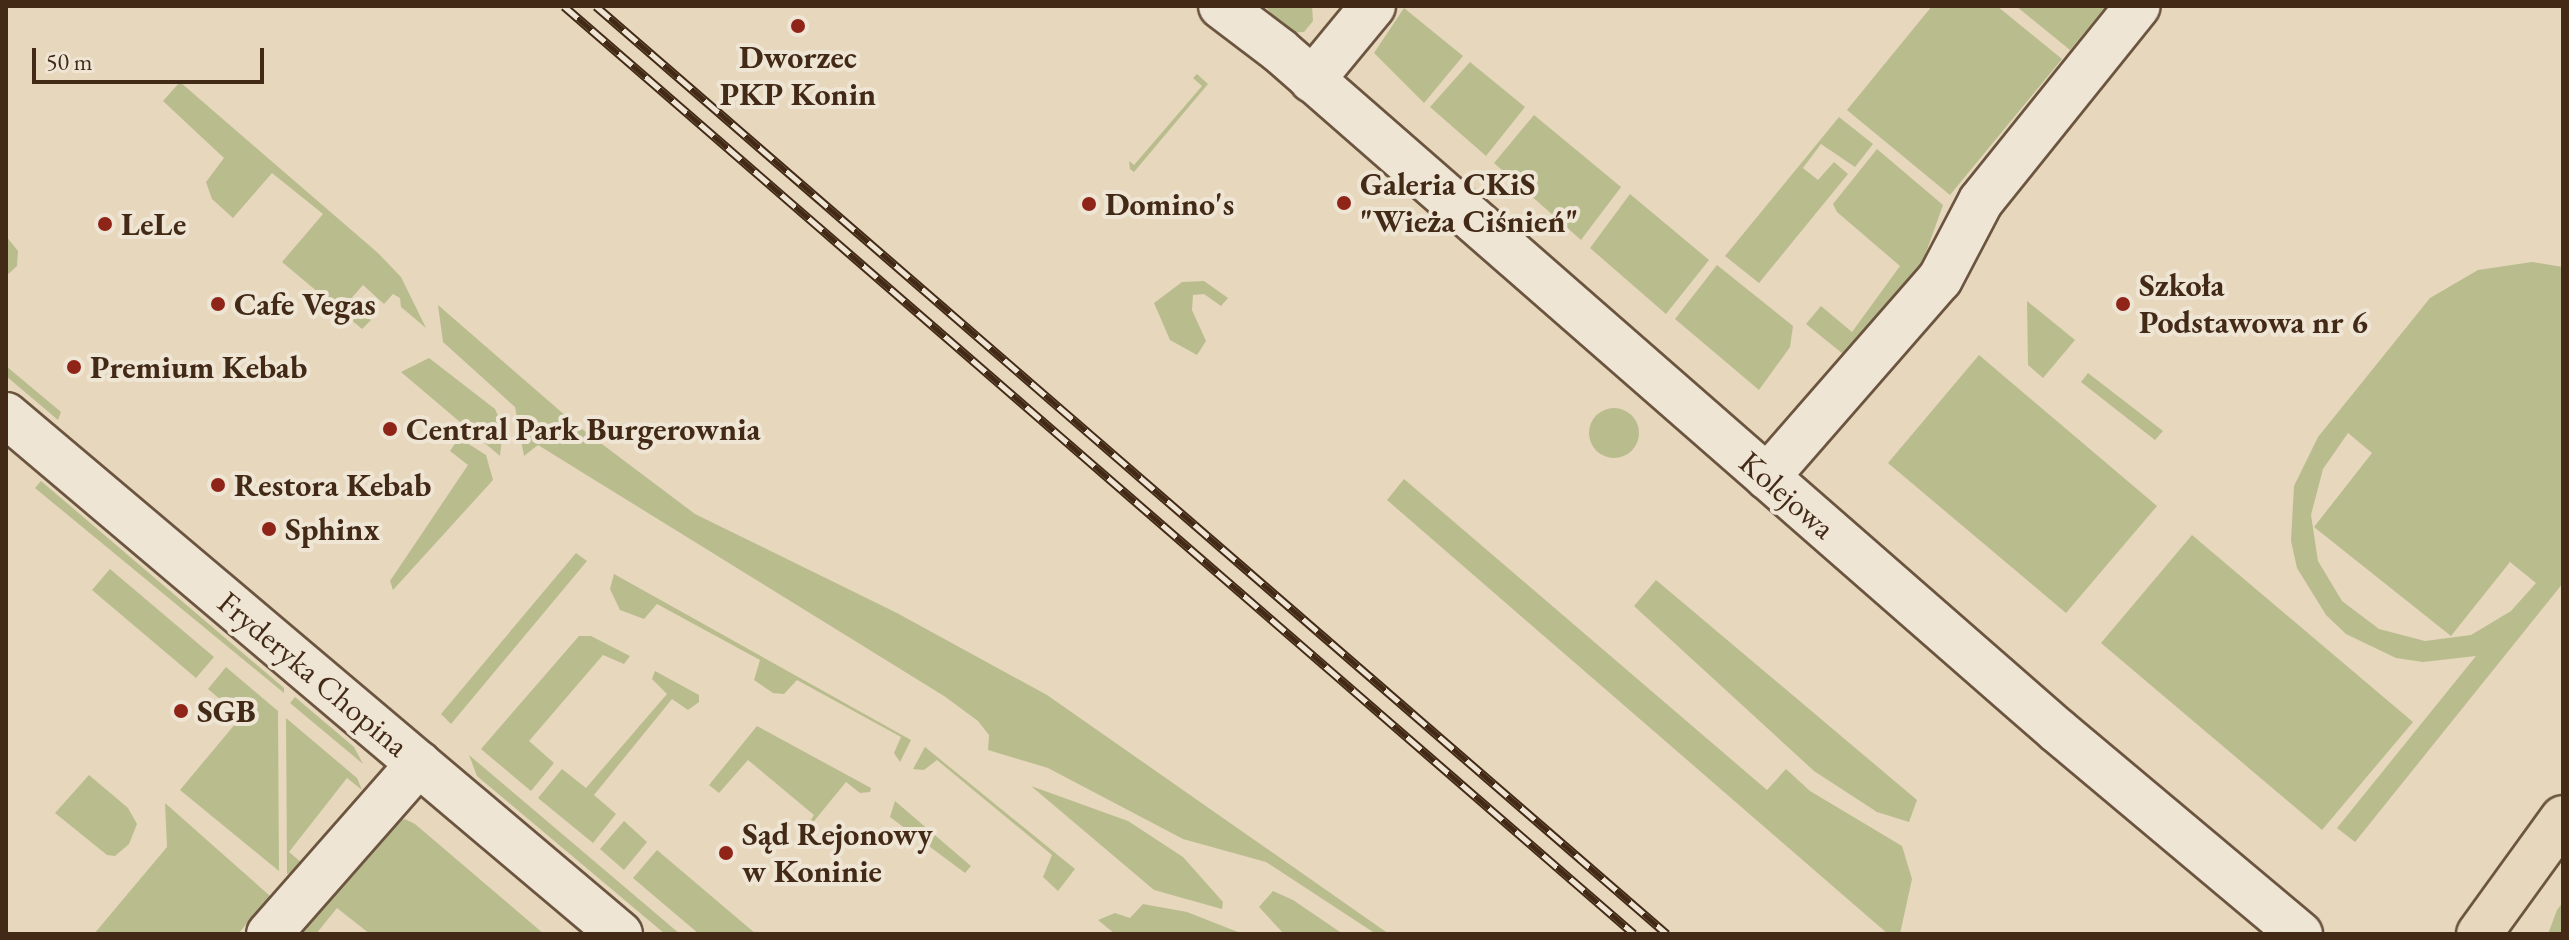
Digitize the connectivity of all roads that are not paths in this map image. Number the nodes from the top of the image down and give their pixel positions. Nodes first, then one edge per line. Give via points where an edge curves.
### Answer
1 (1221, 6) edge
2 (1245, 6) edge
3 (2138, 6) edge
4 (1361, 21) edge
5 (1279, 50) junction
6 (1312, 80) junction
7 (6, 415) edge
8 (1767, 477) junction
9 (419, 763) junction
10 (2563, 818) edge
11 (269, 934) edge
12 (620, 934) edge
13 (2300, 934) edge
14 (2479, 934) edge

1 - 5 street, Kolejowa
2 - 5 street, Kolejowa
3 - 8 street via 1981,201 1940,279
4 - 6 street
5 - 6 street, Kolejowa
6 - 8 street, Kolejowa
7 - 9 street, Fryderyka Chopina
8 - 13 street, Kolejowa
9 - 11 street
9 - 12 street, Fryderyka Chopina
10 - 14 main road

